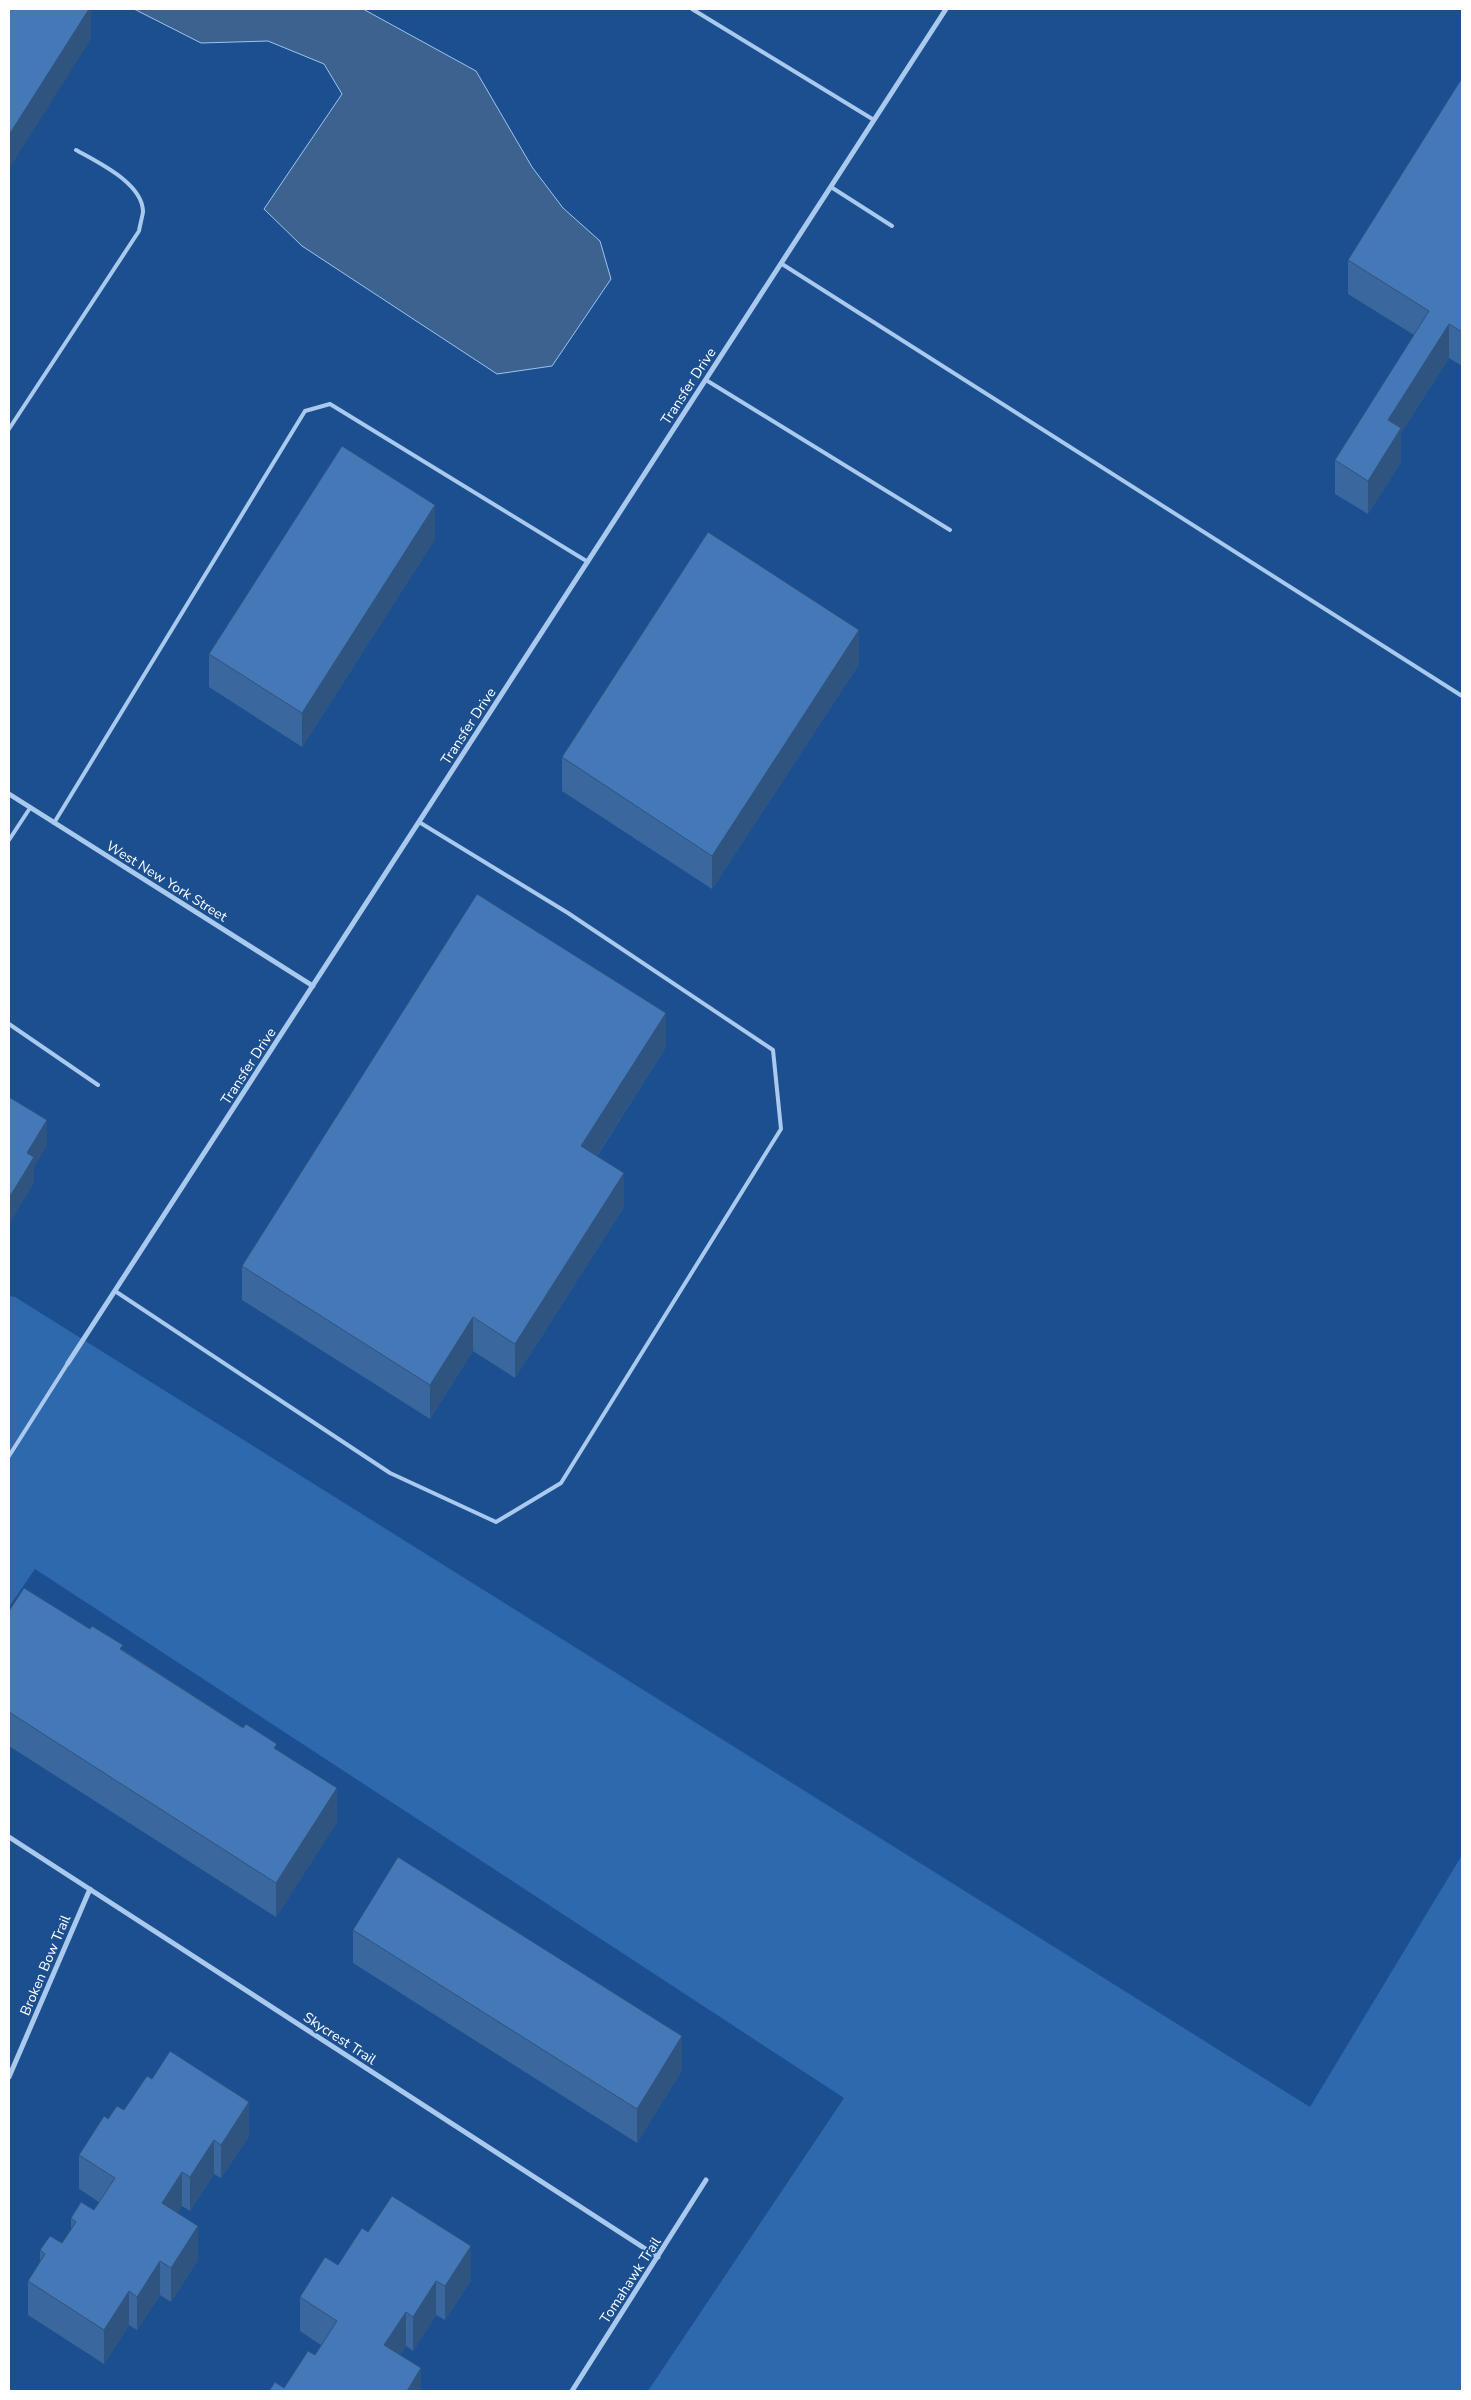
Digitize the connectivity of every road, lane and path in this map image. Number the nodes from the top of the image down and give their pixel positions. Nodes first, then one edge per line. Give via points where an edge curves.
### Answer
1 (692, 9) edge
2 (946, 9) edge
3 (874, 120) junction
4 (76, 150) dead end
5 (831, 187) junction
6 (892, 226) dead end
7 (782, 264) junction
8 (706, 380) junction
9 (9, 429) edge
10 (950, 530) dead end
11 (588, 562) junction
12 (1462, 696) edge
13 (9, 794) edge
14 (30, 808) junction
15 (419, 822) junction
16 (54, 823) junction
17 (9, 840) edge
18 (313, 986) junction
19 (9, 1024) edge
20 (98, 1085) dead end
21 (115, 1291) junction
22 (68, 1363) joint
23 (9, 1456) edge
24 (9, 1837) edge
25 (90, 1889) junction
26 (9, 2077) edge
27 (706, 2180) dead end
28 (658, 2257) junction
29 (572, 2391) edge

1 - 3 lane
2 - 3 street, Transfer Drive
3 - 5 street, Transfer Drive
4 - 9 lane via 118,175 134,190 143,210 139,231
5 - 6 lane
5 - 7 street, Transfer Drive
7 - 8 street, Transfer Drive
7 - 12 lane
8 - 10 lane
8 - 11 street, Transfer Drive
11 - 15 street, Transfer Drive
11 - 16 lane via 330,404 305,411
13 - 14 street, West New York Street
14 - 16 street, West New York Street
14 - 17 lane
15 - 18 street, Transfer Drive
15 - 21 lane via 568,913 773,1050 781,1129 561,1483 496,1522 390,1473
16 - 18 street, West New York Street
18 - 21 street, Transfer Drive
19 - 20 lane
21 - 22 street, Transfer Drive
22 - 23 lane, Transfer Drive
24 - 25 street, Skycrest Trail
25 - 26 street, Broken Bow Trail
25 - 28 street, Skycrest Trail
27 - 28 street, Tomahawk Trail
28 - 29 street, Tomahawk Trail

